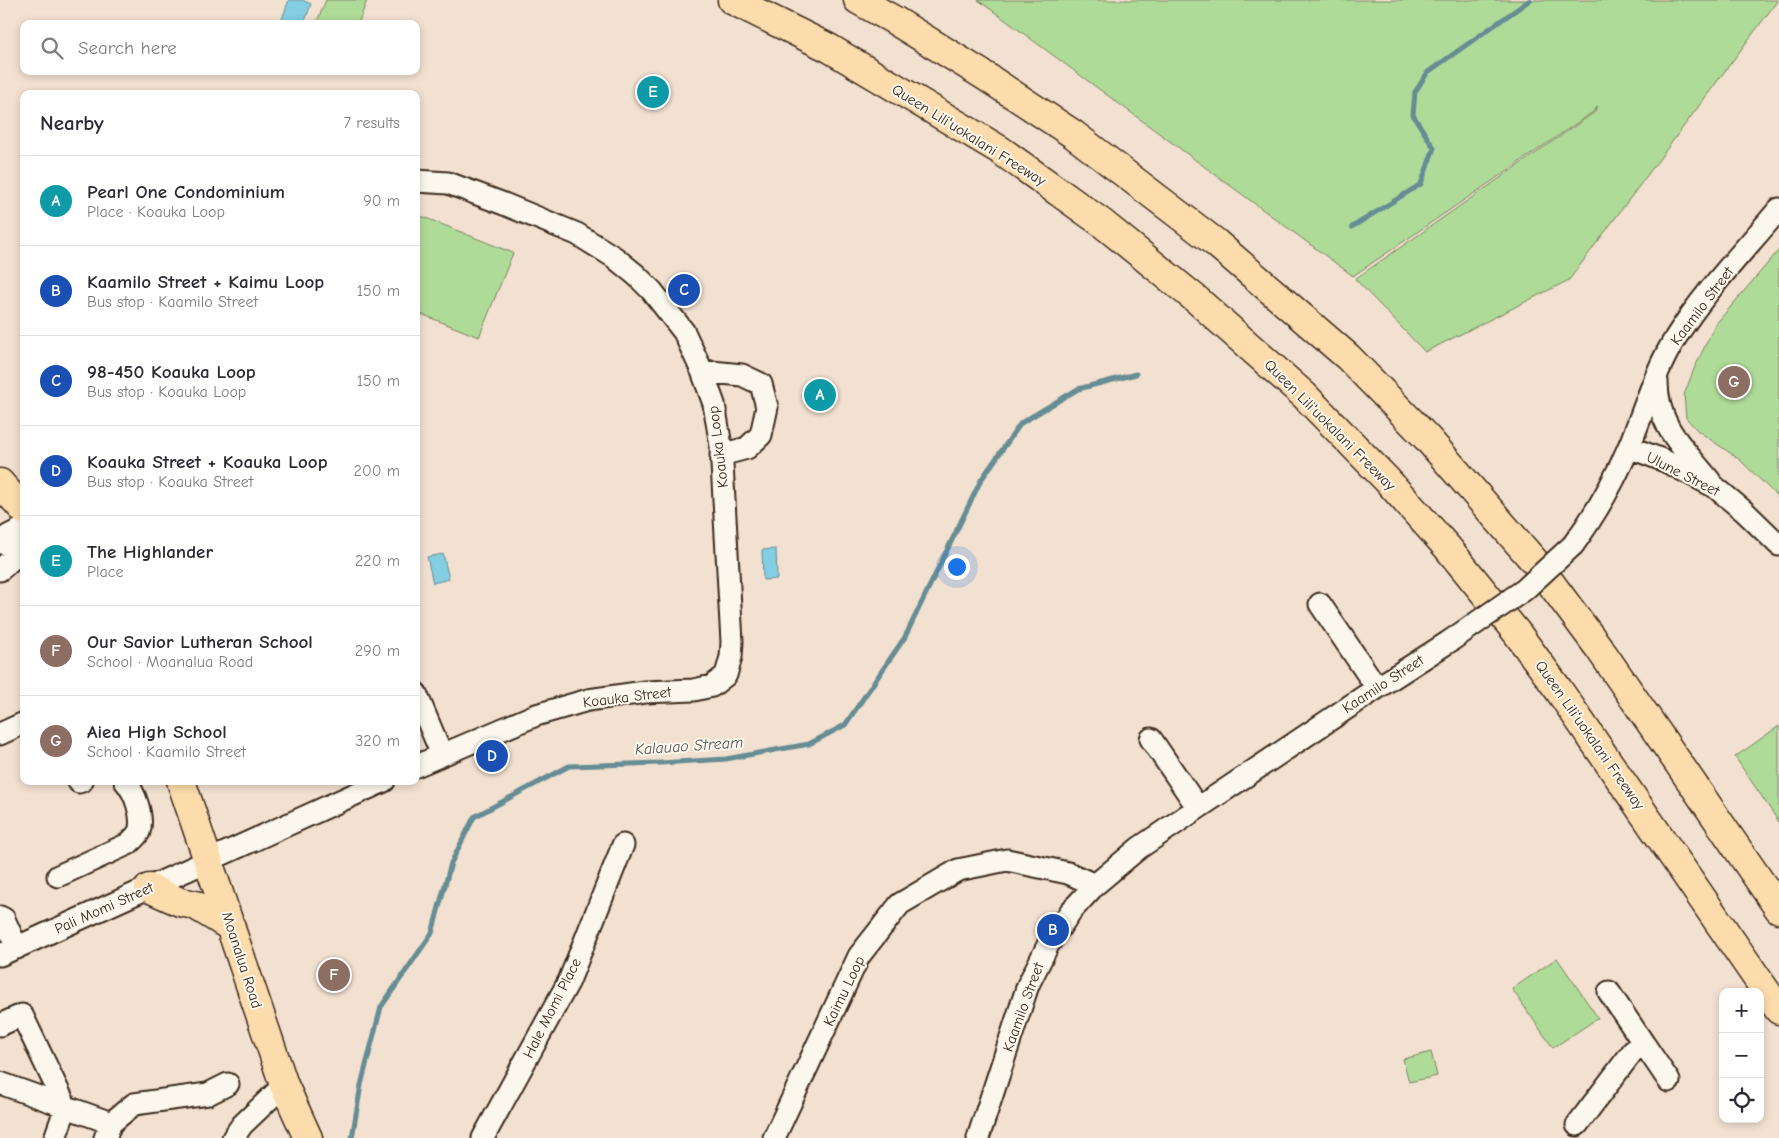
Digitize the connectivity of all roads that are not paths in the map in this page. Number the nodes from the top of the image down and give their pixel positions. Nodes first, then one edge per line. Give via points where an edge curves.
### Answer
1 (732, 0) edge
2 (858, 0) edge
3 (420, 181) edge
4 (1779, 210) edge
5 (702, 371) junction
6 (1657, 373) junction
7 (1629, 447) junction
8 (721, 455) junction
9 (0, 483) edge
10 (1715, 487) junction
11 (20, 506) edge
12 (20, 530) edge
13 (0, 543) edge
14 (1779, 545) edge
15 (20, 552) edge
16 (0, 570) edge
17 (1320, 604) dead end
18 (726, 675) joint
19 (1377, 688) junction
20 (420, 702) edge
21 (20, 725) edge
22 (0, 734) edge
23 (1151, 738) dead end
24 (442, 754) junction
25 (420, 764) edge
26 (128, 785) edge
27 (182, 785) edge
28 (375, 785) edge
29 (1198, 808) junction
30 (623, 845) dead end
31 (209, 861) junction
32 (58, 876) dead end
33 (1095, 885) junction
34 (149, 888) junction
35 (1779, 909) edge
36 (0, 918) edge
37 (231, 928) junction
38 (8, 952) edge
39 (1609, 992) dead end
40 (1779, 1010) edge
41 (0, 1025) edge
42 (1644, 1044) junction
43 (1669, 1081) dead end
44 (0, 1083) edge
45 (228, 1084) dead end
46 (284, 1085) junction
47 (66, 1107) junction
48 (1577, 1125) dead end
49 (108, 1130) edge
50 (55, 1138) edge
51 (233, 1138) edge
52 (308, 1138) edge
53 (483, 1138) edge
54 (774, 1138) edge
55 (978, 1138) edge

1 - 40 main road, Queen Liliʻuokalani Freeway via 829,48 1000,150 1102,223 1197,300 1304,395 1387,480 1517,633
2 - 35 main road via 985,76 1073,134 1216,243 1348,357 1426,438 1535,562 1610,664
3 - 5 street, Koauka Loop via 448,183 504,204 577,234 614,257 652,291 684,332
4 - 6 street, Kaamilo Street via 1706,296 1676,337
5 - 8 street, Koauka Loop via 714,404
5 - 8 street via 742,375 761,384 766,408 761,435 747,448
6 - 7 street, Kaamilo Street
6 - 10 street via 1659,410 1665,423
7 - 10 street, Ulune Street
7 - 19 street, Kaamilo Street, bridge via 1594,516 1573,545 1524,590
8 - 18 street, Koauka Loop via 732,642
9 - 11 main road
10 - 14 street, Ulune Street
12 - 13 street
15 - 16 street
17 - 19 street
18 - 24 street, Koauka Street via 712,686 694,690 645,692 588,700 536,715
19 - 29 street, Kaamilo Street
20 - 24 street
21 - 22 street
23 - 29 street
24 - 25 street, Koauka Street
26 - 32 street via 140,816 134,838 128,844
27 - 31 main road, Moanalua Road
28 - 31 street
29 - 33 street, Kaamilo Street via 1139,848
30 - 53 street, Hale Momi Place via 569,981
31 - 34 street, Pali Momi Street
31 - 37 main road, Moanalua Road
33 - 54 street, Kaimu Loop via 1068,872 1007,860 958,870 900,904 859,956
33 - 55 street, Kaamilo Street via 1052,938 1028,985
34 - 37 main road via 195,905
34 - 38 street, Pali Momi Street
36 - 38 street via 4,919
37 - 46 main road, Moanalua Road
39 - 42 street
41 - 47 street via 22,1015
42 - 43 street
42 - 48 street via 1634,1051
44 - 47 street
45 - 49 street via 208,1094 134,1104
46 - 51 street via 242,1125
46 - 52 main road, Moanalua Road
47 - 49 street
47 - 50 street

